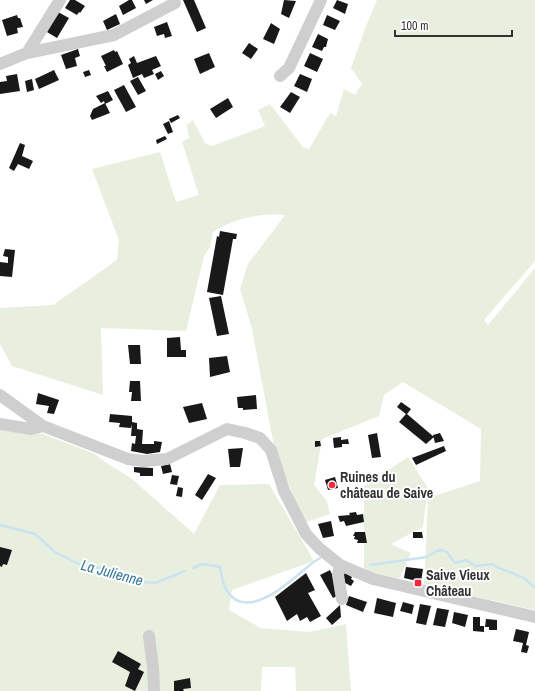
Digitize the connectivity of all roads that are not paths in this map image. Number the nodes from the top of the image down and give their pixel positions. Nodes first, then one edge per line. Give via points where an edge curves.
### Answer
1 (60, 0) edge
2 (321, 0) edge
3 (175, 3) dead end
4 (27, 53) junction
5 (0, 64) edge
6 (280, 76) dead end
7 (0, 395) edge
8 (0, 424) edge
9 (43, 426) junction
10 (340, 565) junction
11 (342, 599) dead end
12 (535, 617) edge
13 (149, 636) dead end
14 (154, 691) edge

1 - 4 street
2 - 6 street via 289,68
3 - 4 street via 114,35
4 - 5 street
7 - 9 street
8 - 9 street via 31,429
9 - 10 street via 128,459 143,460 166,459 227,429 260,438 271,450 284,491 306,534
10 - 11 street via 338,575
10 - 12 street via 373,579
13 - 14 street

